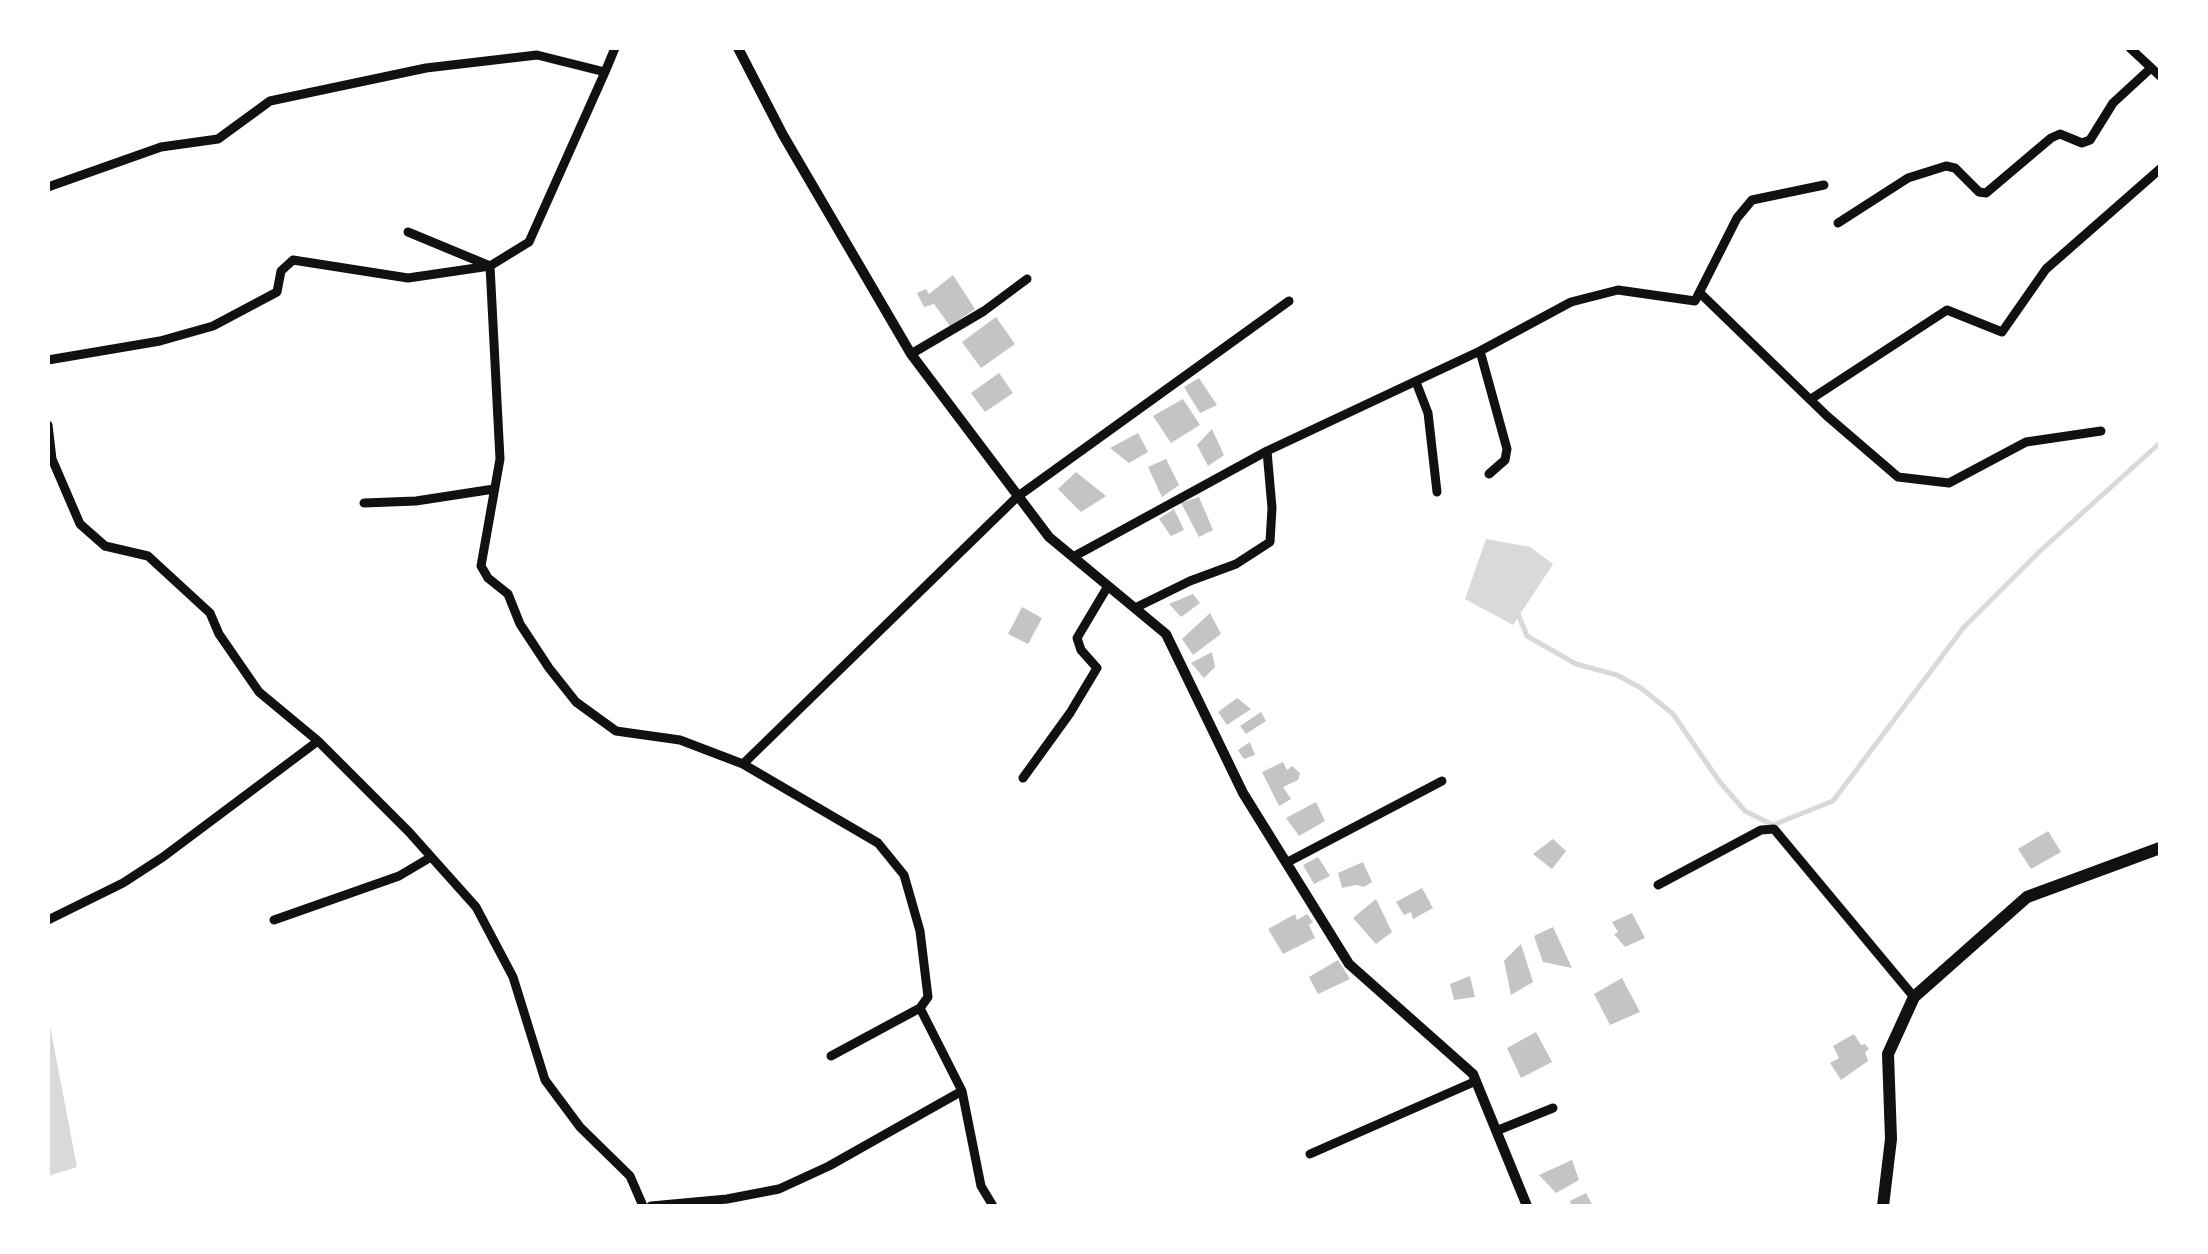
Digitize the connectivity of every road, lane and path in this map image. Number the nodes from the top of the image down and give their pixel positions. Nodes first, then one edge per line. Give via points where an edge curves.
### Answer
1 (615, 48) edge
2 (738, 48) edge
3 (2130, 48) edge
4 (2151, 68) junction
5 (605, 72) junction
6 (2160, 76) edge
7 (2160, 168) edge
8 (1824, 185) dead end
9 (48, 187) edge
10 (1838, 223) dead end
11 (408, 232) dead end
12 (490, 266) junction
13 (1028, 279) dead end
14 (1701, 294) junction
15 (1289, 301) dead end
16 (1480, 351) junction
17 (911, 354) junction
18 (48, 360) edge
19 (1416, 382) junction
20 (1810, 399) junction
21 (48, 425) edge
22 (2101, 430) dead end
23 (1268, 452) junction
24 (1490, 474) dead end
25 (494, 489) junction
26 (1438, 492) dead end
27 (1017, 497) junction
28 (364, 504) dead end
29 (1073, 557) junction
30 (1108, 586) junction
31 (1134, 608) junction
32 (318, 740) junction
33 (743, 764) junction
34 (1023, 778) dead end
35 (1442, 780) dead end
36 (2160, 848) edge
37 (431, 857) junction
38 (1286, 863) junction
39 (1658, 885) dead end
40 (48, 920) edge
41 (274, 920) dead end
42 (1914, 996) junction
43 (920, 1008) junction
44 (831, 1056) dead end
45 (1476, 1081) junction
46 (962, 1091) junction
47 (1553, 1108) dead end
48 (1496, 1131) junction
49 (1310, 1154) dead end
50 (643, 1206) edge
51 (651, 1206) edge
52 (992, 1206) edge
53 (1527, 1206) edge
54 (1884, 1206) edge

1 - 5 street
2 - 17 street
3 - 4 street
4 - 6 street
4 - 10 street via 2113,103 2090,140 2051,138 1986,192 1946,166 1908,178
5 - 9 street via 538,55 426,68 270,101 218,139 162,147
5 - 12 street via 529,242
7 - 20 street via 2046,268 2002,332 1947,310
8 - 14 street via 1752,200
11 - 12 street
12 - 18 street via 408,278 292,260 281,271 277,292 212,326
12 - 25 street via 499,394
13 - 17 street
14 - 16 street via 1695,302 1618,290 1571,302
14 - 20 street
15 - 27 street
16 - 19 street
16 - 24 street via 1507,449
17 - 27 street
19 - 23 street
19 - 26 street
20 - 22 street via 1898,477 1949,483 2026,442
21 - 32 street via 52,459 80,524 105,546 148,556 180,584 210,613 259,692
23 - 29 street
23 - 31 street via 1270,542
25 - 28 street
25 - 33 street via 481,566 508,594 520,624 576,702 616,731 680,740
27 - 29 street
27 - 33 street
29 - 30 street
30 - 31 street
30 - 34 street via 1077,638 1097,668
31 - 38 street via 1166,634 1242,793
32 - 37 street
32 - 40 street via 163,857
33 - 43 street via 878,844 904,875 928,997
35 - 38 street
36 - 42 main road via 2027,897
37 - 41 street via 399,876
37 - 50 street via 476,907 513,977 545,1080 630,1176
38 - 45 street via 1350,964
39 - 42 street via 1774,828
42 - 54 main road via 1888,1054
43 - 44 street
43 - 46 street
45 - 48 street
45 - 49 street
46 - 51 street via 779,1189
46 - 52 street via 980,1186
47 - 48 street
48 - 53 street

